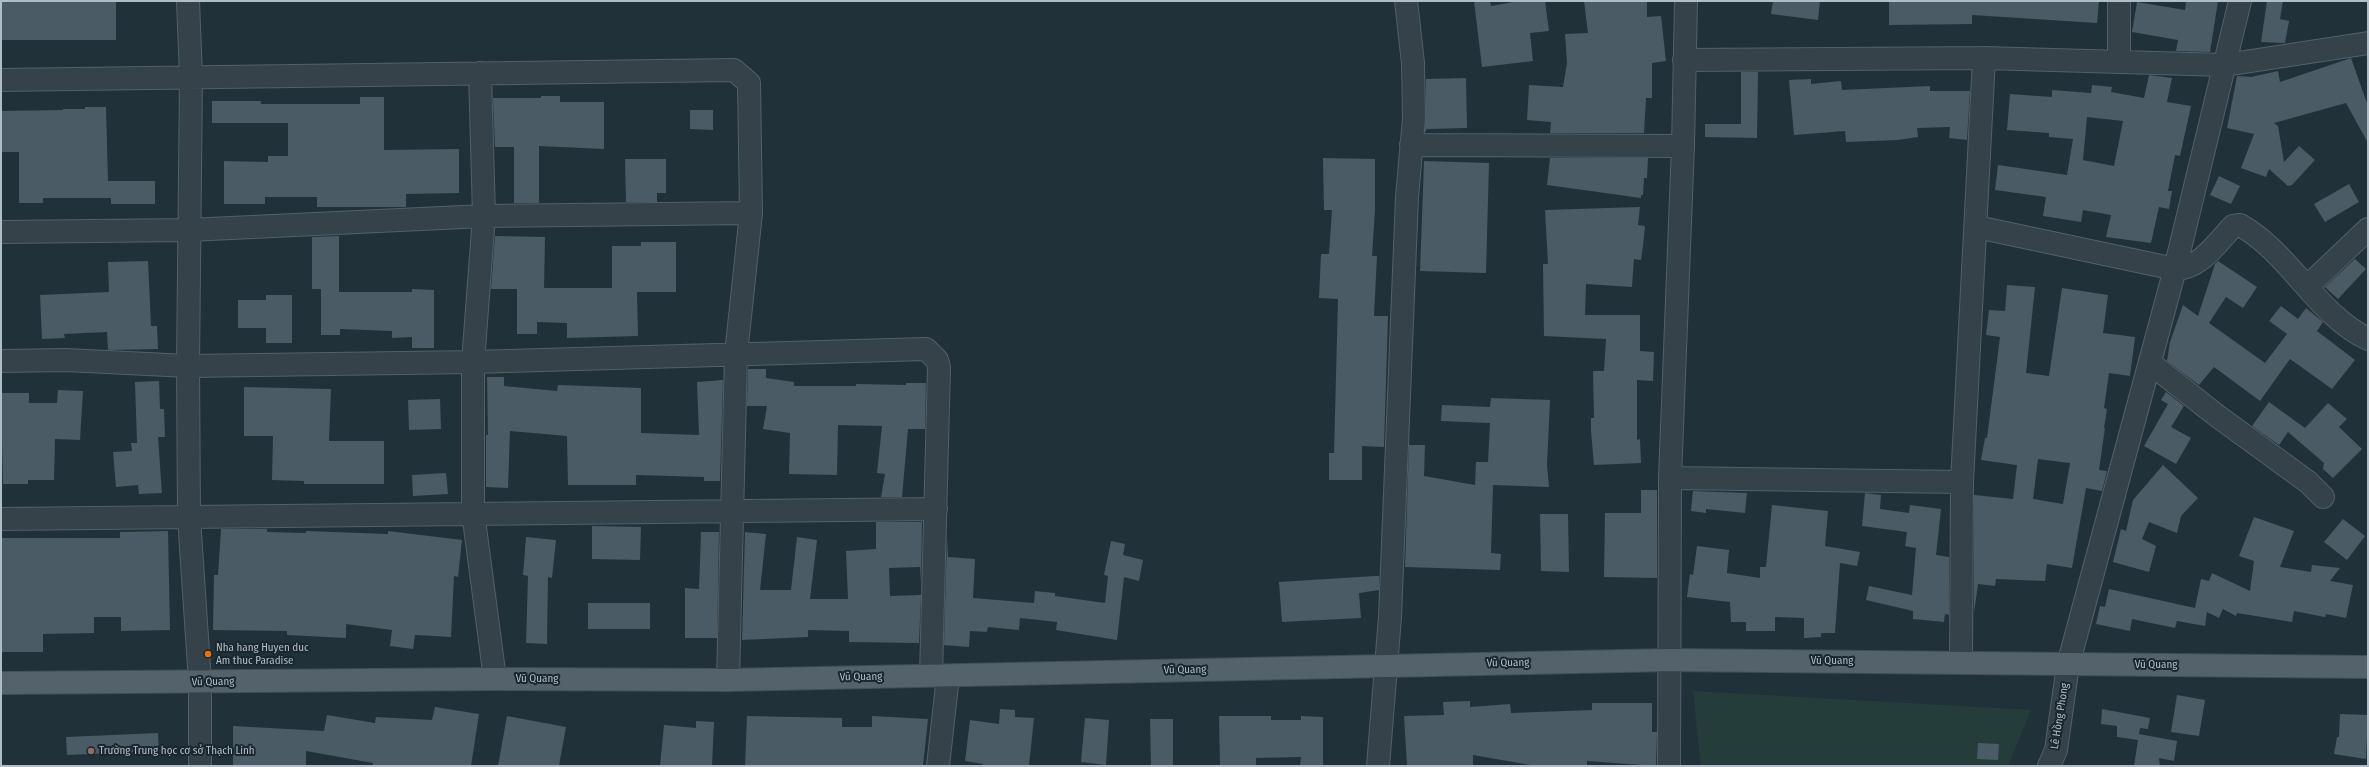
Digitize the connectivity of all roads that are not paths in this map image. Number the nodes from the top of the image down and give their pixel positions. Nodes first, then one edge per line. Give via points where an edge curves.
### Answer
1 (188, 1) edge
2 (1406, 1) edge
3 (1686, 1) edge
4 (2119, 1) edge
5 (2240, 1) edge
6 (2368, 43) edge
7 (1984, 58) junction
8 (1684, 60) junction
9 (2119, 62) junction
10 (2225, 65) junction
11 (480, 73) junction
12 (190, 77) junction
13 (1, 80) edge
14 (1411, 145) junction
15 (1683, 146) junction
16 (751, 213) junction
17 (484, 216) junction
18 (1977, 226) junction
19 (2368, 229) edge
20 (189, 230) junction
21 (1, 232) edge
22 (2175, 269) junction
23 (2307, 287) junction
24 (2368, 339) edge
25 (736, 354) junction
26 (1, 361) edge
27 (473, 362) junction
28 (2150, 363) junction
29 (188, 366) junction
30 (1670, 478) junction
31 (1962, 482) junction
32 (2323, 497) dead end
33 (936, 508) junction
34 (732, 510) junction
35 (473, 512) junction
36 (189, 518) junction
37 (1, 519) edge
38 (1670, 660) junction
39 (1961, 662) junction
40 (2068, 665) junction
41 (1385, 666) junction
42 (2368, 666) edge
43 (940, 676) junction
44 (495, 679) junction
45 (728, 680) junction
46 (200, 682) junction
47 (1, 683) edge
48 (200, 766) edge
49 (938, 766) edge
50 (1378, 766) edge
51 (1669, 766) edge
52 (2049, 766) edge

1 - 12 street
2 - 14 street via 1413,62 1414,118
3 - 8 street
4 - 9 street
5 - 10 street, Lê Hồng Phong
6 - 10 street
7 - 8 street
7 - 9 street
7 - 18 street
8 - 15 street
9 - 10 street
10 - 22 street, Lê Hồng Phong
11 - 12 street
11 - 16 street via 734,70 750,83
11 - 17 street
12 - 13 street
12 - 20 street
14 - 15 street
14 - 41 street via 1390,617
15 - 30 street
16 - 17 street
16 - 25 street
17 - 20 street
17 - 27 street
18 - 22 street
18 - 31 street
19 - 23 street
20 - 21 street
20 - 29 street
22 - 23 street via 2189,267 2197,262 2233,226 2240,225 2256,237
22 - 28 street, Lê Hồng Phong
23 - 24 street via 2344,324
25 - 27 street
25 - 33 street via 918,348 932,353 939,367
25 - 34 street
26 - 29 street via 66,360
27 - 29 street
27 - 35 street
28 - 32 street via 2308,482
28 - 40 street, Lê Hồng Phong
29 - 36 street
30 - 31 street
30 - 38 street
31 - 39 street
33 - 34 street
33 - 43 street
34 - 35 street
34 - 45 street
35 - 36 street
35 - 44 street
36 - 37 street
36 - 46 street
38 - 39 main road, Vũ Quang
38 - 41 main road, Vũ Quang
38 - 51 street
39 - 40 main road, Vũ Quang
40 - 42 main road, Vũ Quang
40 - 52 street, Lê Hồng Phong via 2056,750
41 - 43 main road, Vũ Quang
41 - 50 street
43 - 45 main road, Vũ Quang
43 - 49 street
44 - 45 main road, Vũ Quang
44 - 46 main road, Vũ Quang
46 - 47 main road, Vũ Quang
46 - 48 street

